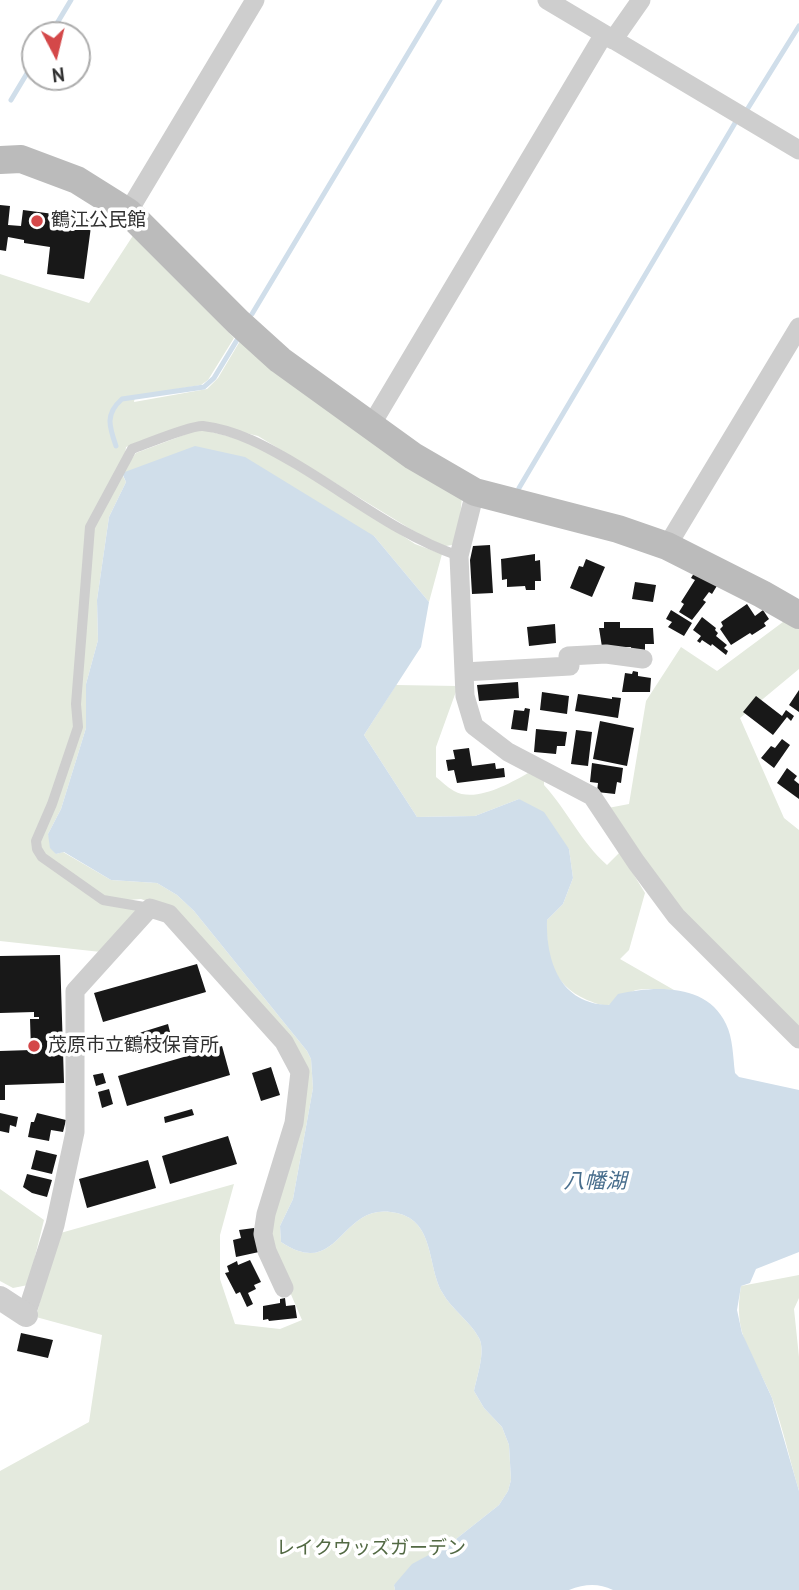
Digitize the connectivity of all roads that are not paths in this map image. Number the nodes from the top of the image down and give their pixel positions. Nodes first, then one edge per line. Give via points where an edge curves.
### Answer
1 (255, 0) edge
2 (547, 0) edge
3 (641, 0) edge
4 (609, 37) junction
5 (799, 150) edge
6 (0, 160) edge
7 (128, 212) junction
8 (799, 327) edge
9 (370, 426) junction
10 (475, 492) junction
11 (667, 546) junction
12 (459, 556) junction
13 (799, 615) edge
14 (643, 659) dead end
15 (464, 672) junction
16 (150, 908) junction
17 (799, 1039) edge
18 (284, 1288) dead end
19 (0, 1298) edge
20 (26, 1315) joint

1 - 7 street
2 - 4 street
3 - 4 street
4 - 5 street
4 - 9 street
6 - 7 main road via 21,159 77,180
7 - 9 main road via 280,360
8 - 11 street
9 - 10 main road
10 - 11 main road
10 - 12 street
11 - 13 main road
12 - 15 street
12 - 16 lane via 395,527 255,440 200,426 132,449 90,527 78,727 36,841 42,857 103,900
14 - 15 street via 606,654 568,656 569,666
15 - 17 street via 464,696 474,726 508,752 592,796 676,916
16 - 18 street via 169,914 284,1042 300,1072 294,1123 263,1234
16 - 20 street via 75,991 75,1132 55,1225
19 - 20 street

